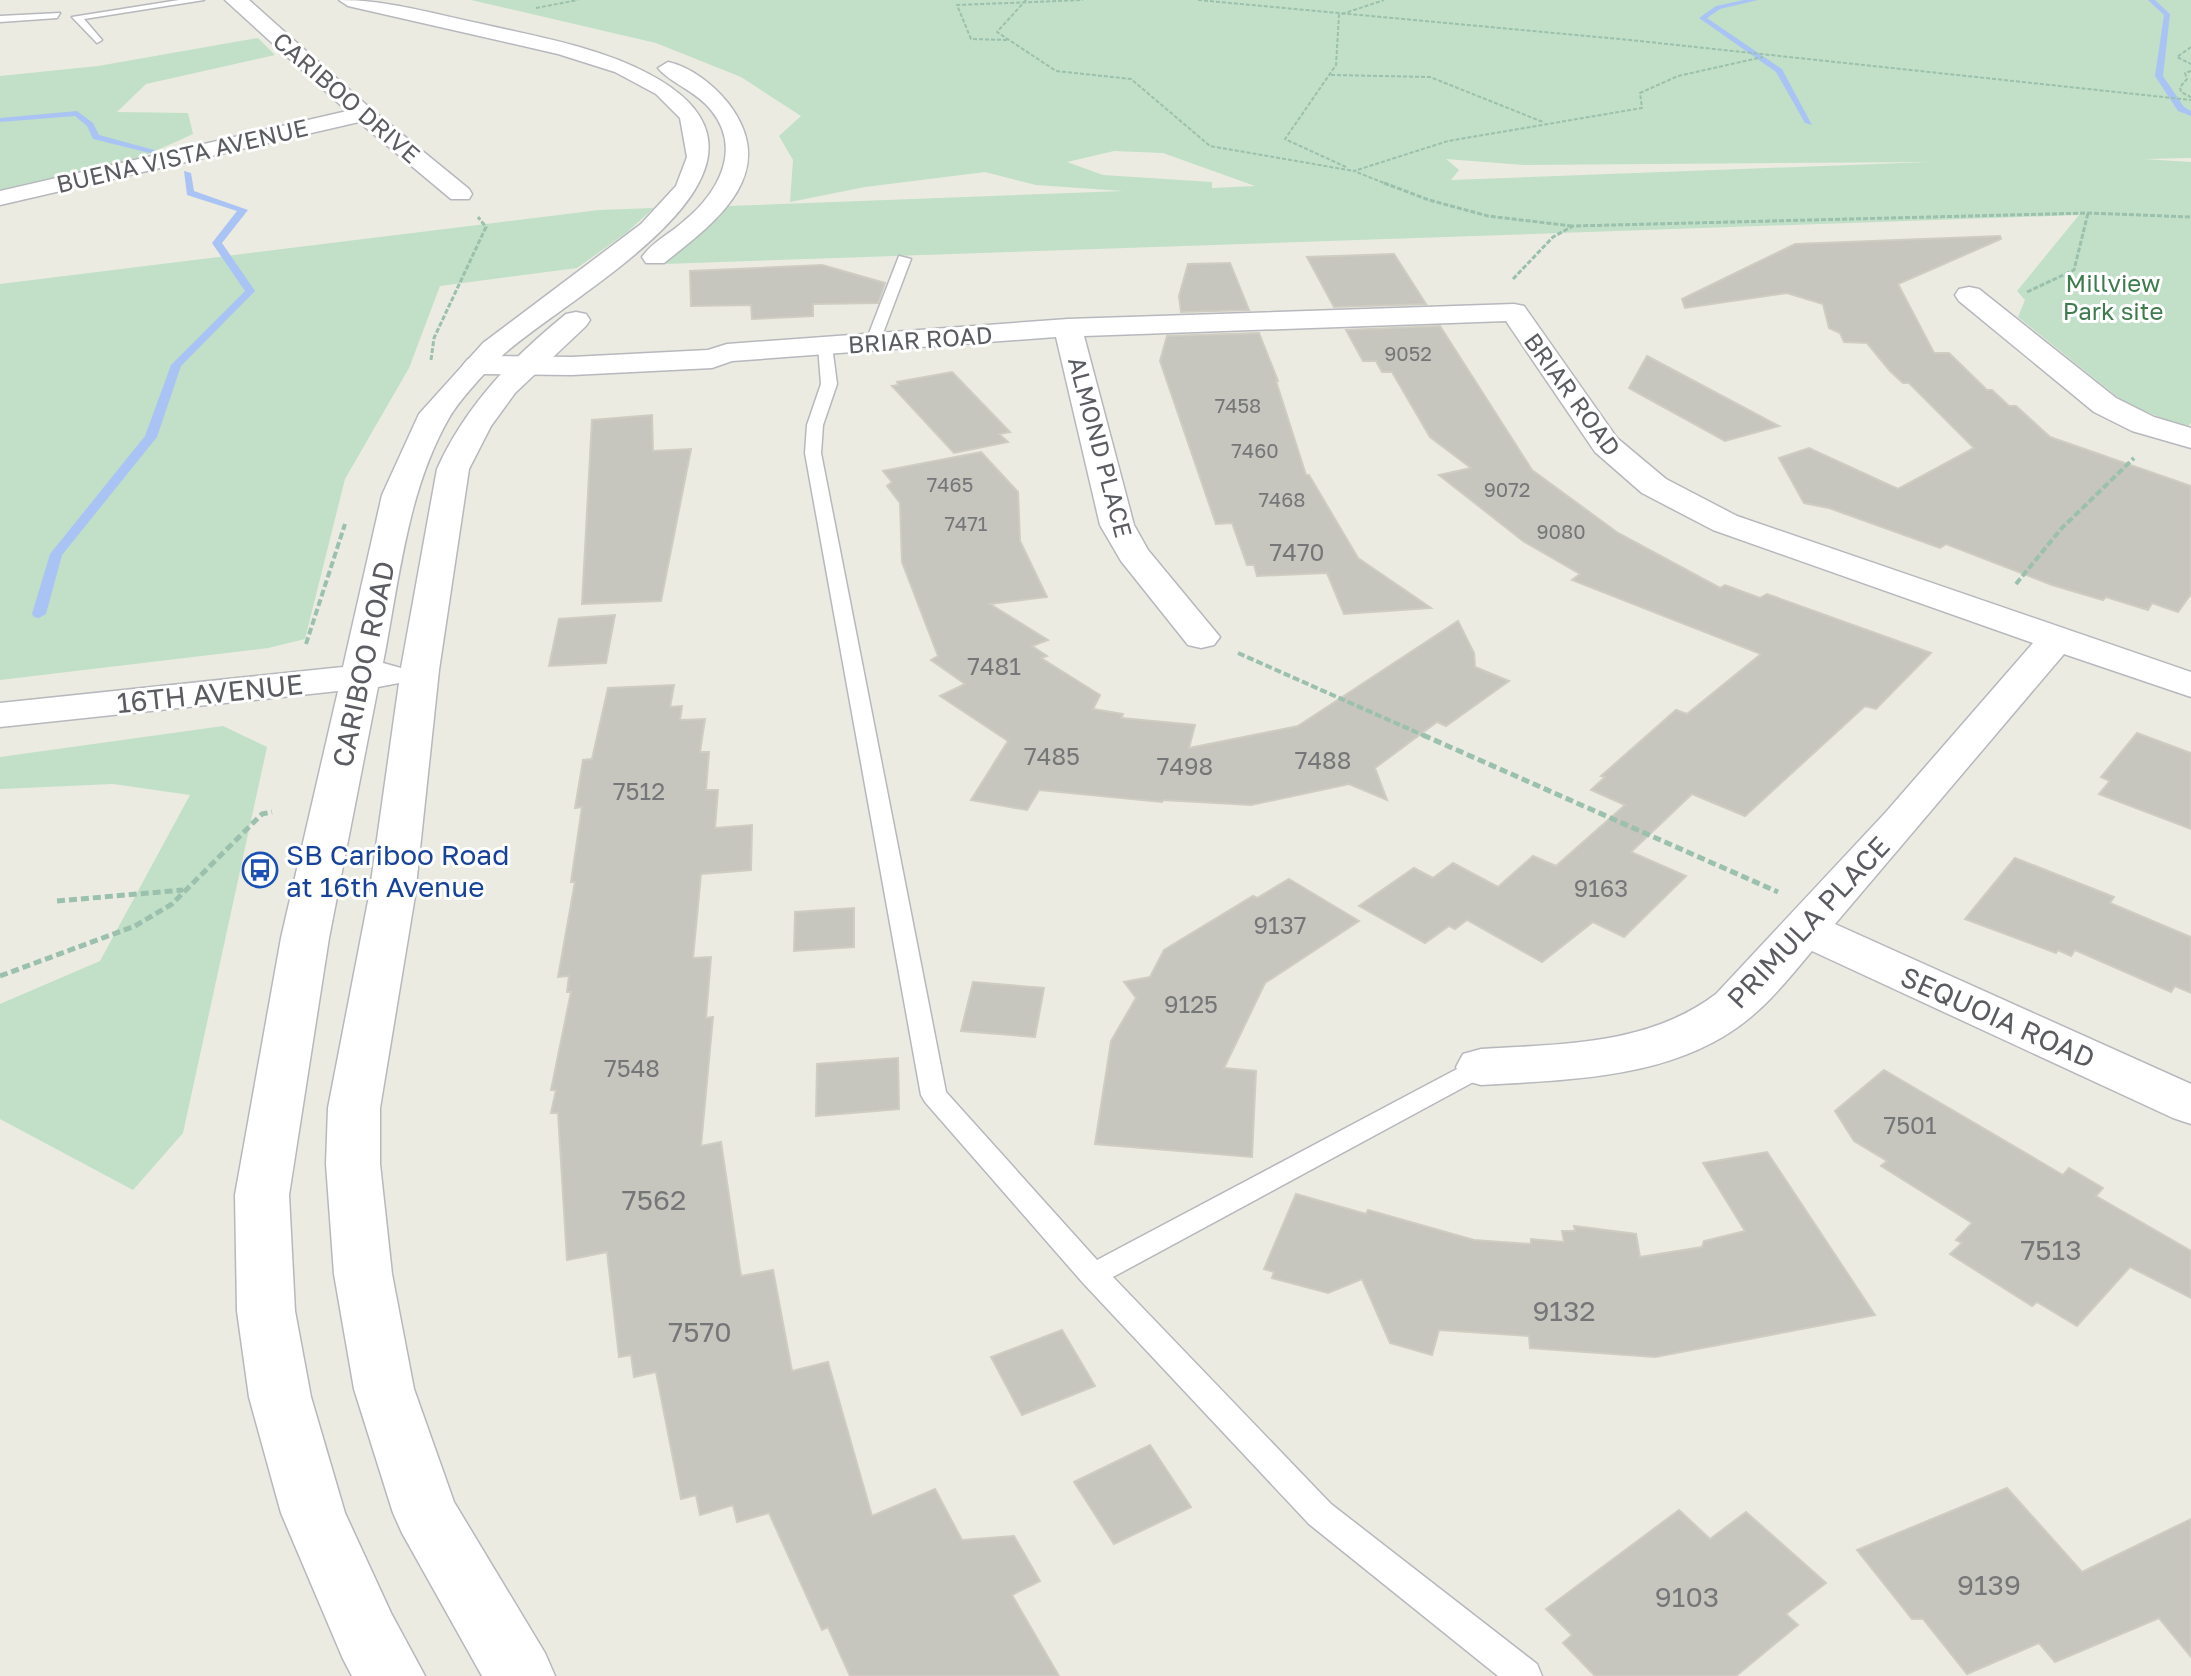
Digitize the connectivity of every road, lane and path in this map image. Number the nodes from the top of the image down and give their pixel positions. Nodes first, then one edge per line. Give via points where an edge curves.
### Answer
1 (46, 0) edge
2 (199, 0) edge
3 (234, 0) edge
4 (348, 0) edge
5 (411, 0) edge
6 (1083, 0) edge
7 (1198, 0) edge
8 (1384, 0) edge
9 (1024, 2) edge
10 (57, 15) junction
11 (1339, 15) junction
12 (77, 17) junction
13 (0, 19) edge
14 (97, 40) dead end
15 (1009, 40) junction
16 (2191, 47) edge
17 (1769, 56) junction
18 (2191, 64) edge
19 (2191, 71) edge
20 (1330, 75) junction
21 (2191, 98) edge
22 (363, 114) junction
23 (1543, 122) dead end
24 (1354, 171) junction
25 (460, 194) joint
26 (0, 198) edge
27 (2088, 213) junction
28 (2191, 217) edge
29 (1573, 226) junction
30 (904, 259) dead end
31 (634, 273) dead end
32 (1512, 280) dead end
33 (2023, 294) dead end
34 (1969, 295) dead end
35 (598, 302) dead end
36 (1068, 328) junction
37 (873, 341) junction
38 (825, 346) junction
39 (486, 357) junction
40 (532, 358) junction
41 (429, 369) dead end
42 (2191, 438) edge
43 (2131, 461) dead end
44 (2021, 577) dead end
45 (1201, 637) joint
46 (2056, 639) junction
47 (420, 670) junction
48 (360, 677) junction
49 (2191, 685) edge
50 (0, 715) edge
51 (272, 812) dead end
52 (185, 890) junction
53 (57, 901) dead end
54 (1794, 912) junction
55 (0, 976) edge
56 (1481, 1067) joint
57 (2191, 1105) edge
58 (1093, 1275) junction
59 (390, 1676) edge
60 (520, 1676) edge
61 (1525, 1676) edge

1 - 10 lane
2 - 12 lane
3 - 22 street, CARIBOO DRIVE
4 - 39 street, CARIBOO ROAD via 564,49 622,68 677,101 695,127 695,172 673,205 650,229
5 - 31 street via 640,57 699,86 723,107 738,136 729,187 697,224
6 - 9 path
7 - 11 path
8 - 11 path
9 - 15 path via 997,32
9 - 15 path via 957,5 971,39
10 - 12 lane
10 - 13 lane
11 - 17 path
11 - 20 path via 1336,65
12 - 14 lane
15 - 24 path via 1056,71 1131,79 1210,146
16 - 18 path via 2177,57
17 - 21 path
17 - 24 path via 1678,76 1640,93 1642,108 1448,141
19 - 21 path via 2180,87
20 - 23 path via 1430,77
20 - 24 path via 1285,139
22 - 25 street, CARIBOO DRIVE
22 - 26 street, BUENA VISTA AVENUE
24 - 29 path via 1488,216
25 - 41 path via 486,227 434,338
27 - 28 path
27 - 29 path
27 - 33 path via 2074,270
29 - 32 path via 1553,237
30 - 37 lane
34 - 42 street via 2105,405 2143,424
35 - 40 street, CARIBOO ROAD
36 - 37 street, BRIAR ROAD
36 - 45 street, ALMOND PLACE via 1117,525 1133,554
36 - 46 street, BRIAR ROAD via 1514,312 1606,445 1654,486 1725,523
37 - 38 street, BRIAR ROAD
38 - 40 street, BRIAR ROAD via 727,353 712,359
38 - 58 lane via 829,384 815,425 813,453 934,1095
39 - 40 street, BRIAR ROAD
39 - 48 street, CARIBOO ROAD via 435,414 399,495
40 - 47 street, CARIBOO ROAD via 491,400 453,469
43 - 44 path via 2061,529
45 - 54 path via 1477,756
46 - 49 street, BRIAR ROAD
46 - 54 street, PRIMULA PLACE
47 - 48 street, 16TH AVENUE
47 - 60 street, CARIBOO ROAD via 392,896 354,1108 353,1164 363,1274 384,1389 425,1513
48 - 50 street, 16TH AVENUE
48 - 59 street, CARIBOO ROAD via 305,938 262,1195 266,1311 280,1397 313,1513
51 - 52 path via 262,814
52 - 53 path
52 - 55 path via 135,926
54 - 56 street, PRIMULA PLACE via 1727,1011 1680,1037 1566,1062
54 - 57 street, SEQUOIA ROAD
56 - 58 lane
58 - 61 lane via 1320,1514

